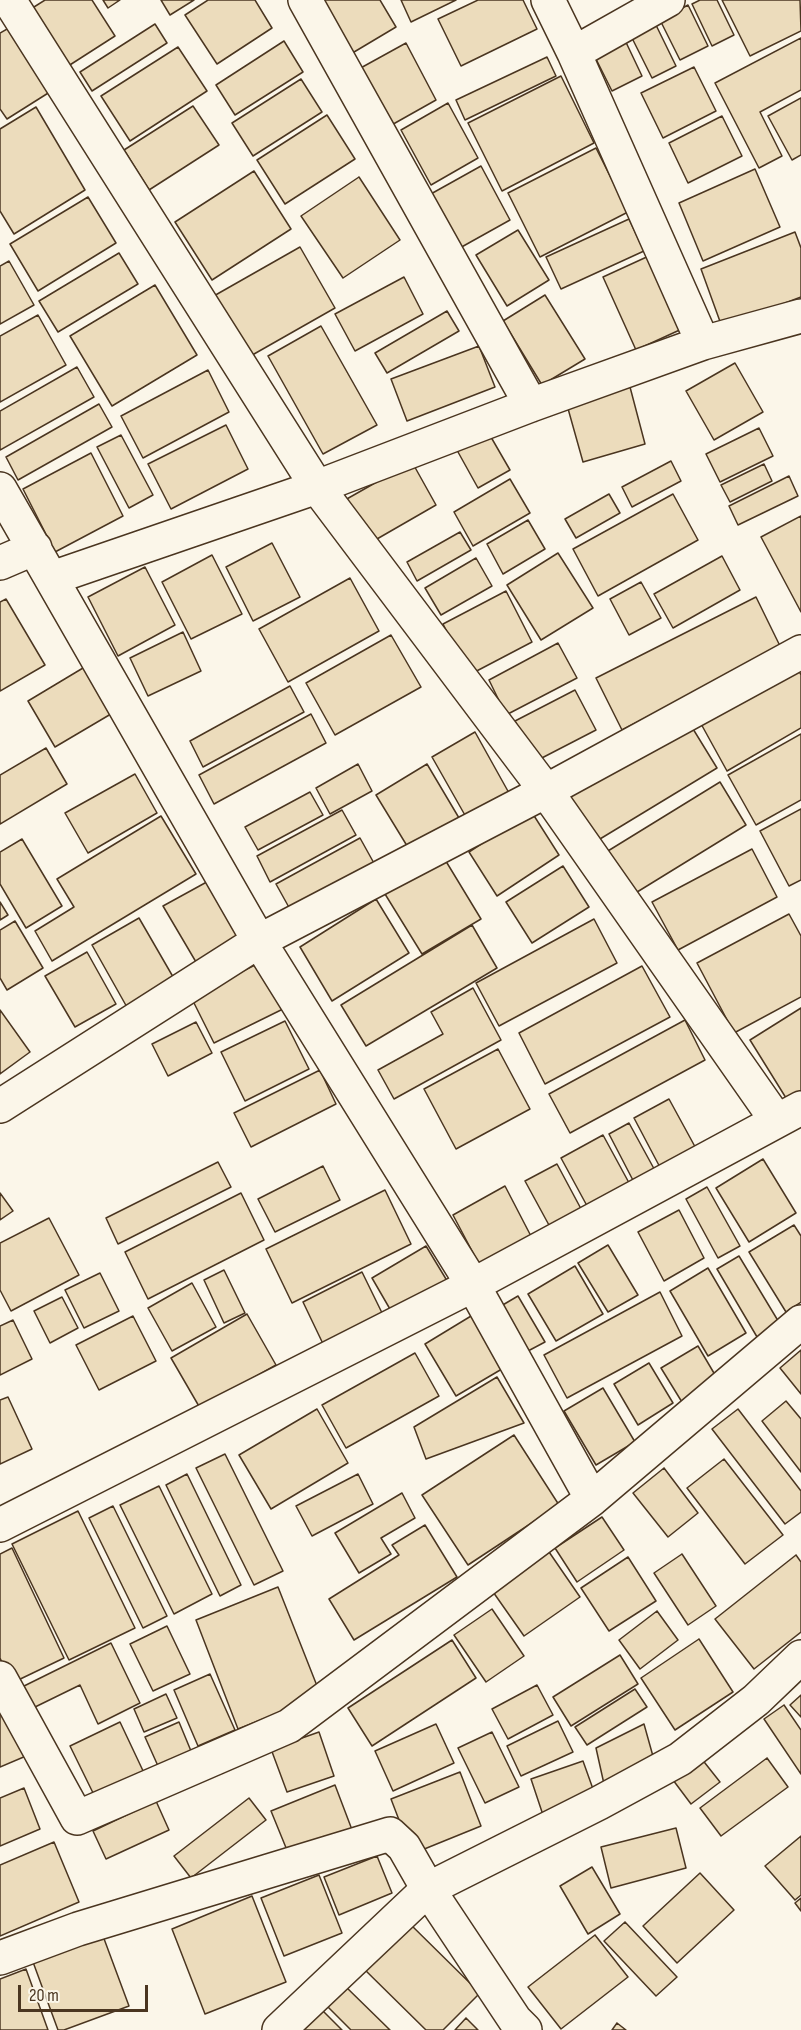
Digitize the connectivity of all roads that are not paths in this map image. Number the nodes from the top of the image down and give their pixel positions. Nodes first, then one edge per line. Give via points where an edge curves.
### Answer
1 (9, 0) edge
2 (305, 0) edge
3 (548, 0) edge
4 (668, 0) edge
5 (574, 53) junction
6 (801, 316) edge
7 (703, 343) junction
8 (531, 405) junction
9 (317, 487) junction
10 (0, 489) edge
11 (35, 548) junction
12 (0, 563) edge
13 (52, 578) junction
14 (801, 652) edge
15 (546, 791) junction
16 (259, 941) junction
17 (0, 1106) edge
18 (789, 1114) edge
19 (473, 1285) junction
20 (801, 1322) edge
21 (592, 1499) junction
22 (0, 1525) edge
23 (801, 1657) edge
24 (0, 1678) edge
25 (428, 1889) junction
26 (0, 1958) edge
27 (279, 2030) edge
28 (525, 2030) edge

1 - 9 street
2 - 8 street
3 - 5 street
4 - 5 street
5 - 7 street
6 - 7 street
7 - 8 street
8 - 9 street
9 - 13 street
9 - 15 street
10 - 11 street
11 - 12 street
11 - 13 street
13 - 16 street
14 - 15 street
15 - 16 street
15 - 18 street
16 - 17 street
16 - 19 street
18 - 19 street
19 - 21 street
19 - 22 street
20 - 21 street
21 - 24 street via 289,1726 77,1818
23 - 25 street via 756,1700 680,1759
25 - 26 street via 404,1847 390,1834 78,1929
25 - 27 street
25 - 28 street

